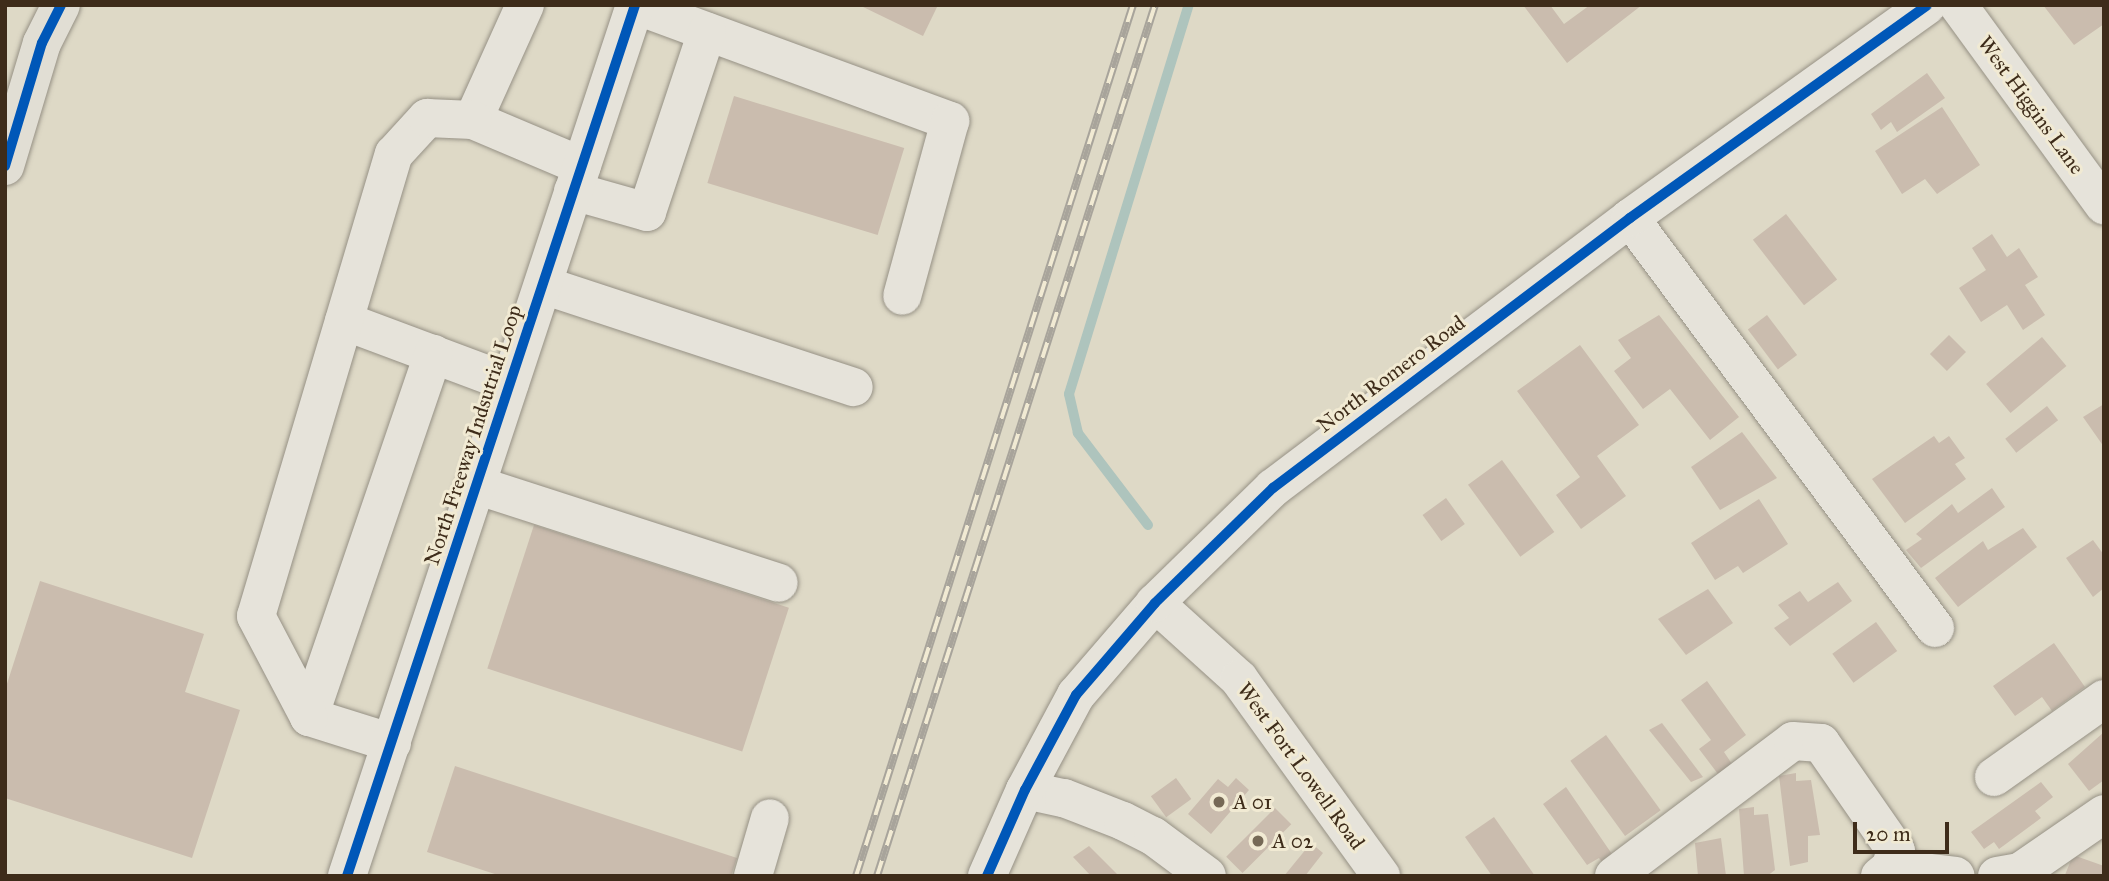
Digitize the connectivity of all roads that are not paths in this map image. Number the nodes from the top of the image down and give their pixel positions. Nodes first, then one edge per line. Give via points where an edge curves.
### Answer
1 (61, 5) edge
2 (525, 5) edge
3 (635, 5) edge
4 (1927, 5) edge
5 (1958, 5) edge
6 (707, 32) junction
7 (473, 120) junction
8 (5, 166) edge
9 (578, 179) junction
10 (2104, 205) edge
11 (1630, 218) junction
12 (543, 285) junction
13 (902, 296) dead end
14 (344, 321) junction
15 (433, 354) junction
16 (510, 383) junction
17 (854, 387) dead end
18 (476, 485) junction
19 (779, 583) dead end
20 (1155, 603) junction
21 (1935, 628) dead end
22 (2104, 699) edge
23 (309, 717) junction
24 (391, 743) junction
25 (1994, 777) dead end
26 (1025, 790) junction
27 (2104, 814) edge
28 (770, 818) dead end
29 (1885, 872) edge
30 (347, 876) edge
31 (753, 876) edge
32 (987, 876) edge
33 (1206, 876) edge
34 (1381, 876) edge
35 (1615, 876) edge
36 (1956, 876) edge
37 (1997, 876) edge

1 - 8 main road via 42,43
2 - 7 street
3 - 6 street
3 - 9 street, North Freeway Indsutrial Loop
4 - 11 street, North Romero Road
5 - 10 street, West Higgins Lane
6 - 9 street via 647,212
6 - 13 street via 950,121
7 - 9 street
7 - 14 street via 427,118 394,154
9 - 12 street, North Freeway Indsutrial Loop
11 - 20 street, North Romero Road via 1273,488
11 - 21 street
12 - 16 street, North Freeway Indsutrial Loop
12 - 17 street
14 - 15 street
14 - 23 street via 256,616
15 - 16 street
15 - 23 street
16 - 18 street, North Freeway Indsutrial Loop
18 - 19 street
18 - 24 street, North Freeway Indsutrial Loop
20 - 26 street, North Romero Road via 1076,695
20 - 34 street, West Fort Lowell Road via 1239,679
22 - 25 street
23 - 24 street
24 - 30 street, North Freeway Indsutrial Loop
26 - 32 street, North Romero Road
26 - 33 street via 1123,821 1153,836
27 - 37 street via 2020,872
28 - 31 street
29 - 35 street via 1896,851 1821,743 1793,741
29 - 36 street

